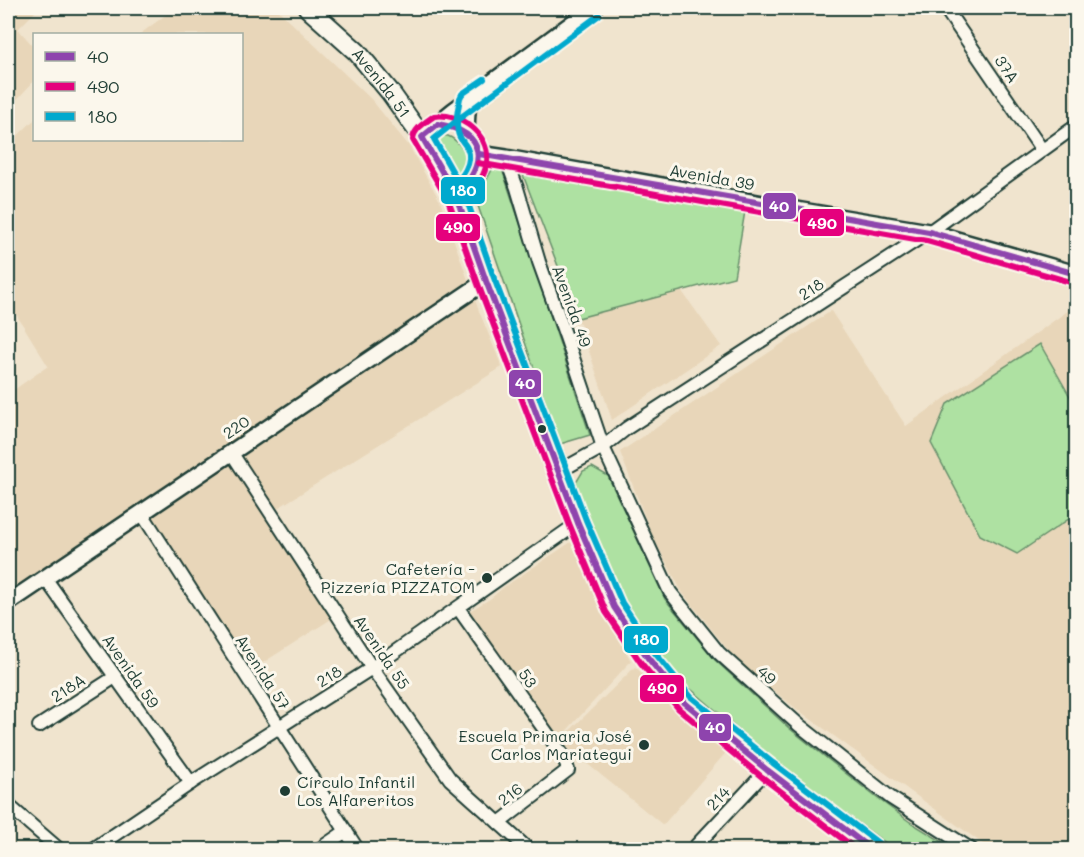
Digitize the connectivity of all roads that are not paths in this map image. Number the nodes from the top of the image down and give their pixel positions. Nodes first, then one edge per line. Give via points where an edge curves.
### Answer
1 (308, 8) edge
2 (594, 8) edge
3 (945, 8) edge
4 (468, 100) junction
5 (438, 124) junction
6 (1077, 126) edge
7 (467, 134) junction
8 (422, 137) junction
9 (1042, 150) junction
10 (479, 154) junction
11 (506, 158) junction
12 (456, 196) junction
13 (929, 232) junction
14 (1077, 274) edge
15 (486, 281) junction
16 (603, 447) junction
17 (231, 452) junction
18 (610, 464) joint
19 (558, 472) junction
20 (141, 512) junction
21 (578, 523) junction
22 (45, 578) junction
23 (8, 603) edge
24 (458, 608) junction
25 (372, 668) junction
26 (115, 677) junction
27 (39, 726) dead end
28 (278, 727) junction
29 (568, 770) joint
30 (767, 770) junction
31 (191, 783) junction
32 (8, 805) edge
33 (499, 823) junction
34 (346, 831) junction
35 (60, 849) edge
36 (92, 849) edge
37 (318, 849) edge
38 (358, 849) edge
39 (529, 849) edge
40 (692, 849) edge
41 (873, 849) edge
42 (972, 849) edge

1 - 8 main road, Avenida 51 via 357,52
2 - 4 main road
3 - 9 street, 37A
4 - 5 main road
4 - 7 main road
5 - 7 main road
5 - 8 main road
6 - 9 street, 218
7 - 10 main road
8 - 12 main road, Avenida 51
9 - 13 street, 218
10 - 11 street, Avenida 39
10 - 12 main road via 471,180
11 - 13 street, Avenida 39
11 - 16 street, Avenida 49
12 - 15 main road, Avenida 51
13 - 14 street, Avenida 39
13 - 16 street, 218
15 - 17 street, 220
15 - 19 main road, Avenida 51
16 - 18 street, Avenida 49
16 - 19 street, 218
17 - 20 street, 220
17 - 25 street, Avenida 55
18 - 42 street, 49 via 670,592 719,653 799,725 891,798
19 - 21 main road, Avenida 51
20 - 22 street, 220
20 - 28 street, Avenida 57
21 - 24 street, 218
21 - 30 main road, Avenida 51 via 614,607 648,658 685,703
22 - 23 street, 220
22 - 26 street, Avenida 59
24 - 25 street, 218
24 - 29 street, 53 via 564,757
25 - 28 street, 218
25 - 33 street, Avenida 55 via 450,779
26 - 27 street, 218A
26 - 31 street, Avenida 59
28 - 31 street, 218
28 - 34 street, Avenida 57
29 - 33 street, 216
30 - 40 street, 214
30 - 41 main road, Avenida 51
31 - 36 street, 218
32 - 35 street
33 - 39 street, Avenida 55
34 - 37 street
34 - 38 street, Avenida 57

